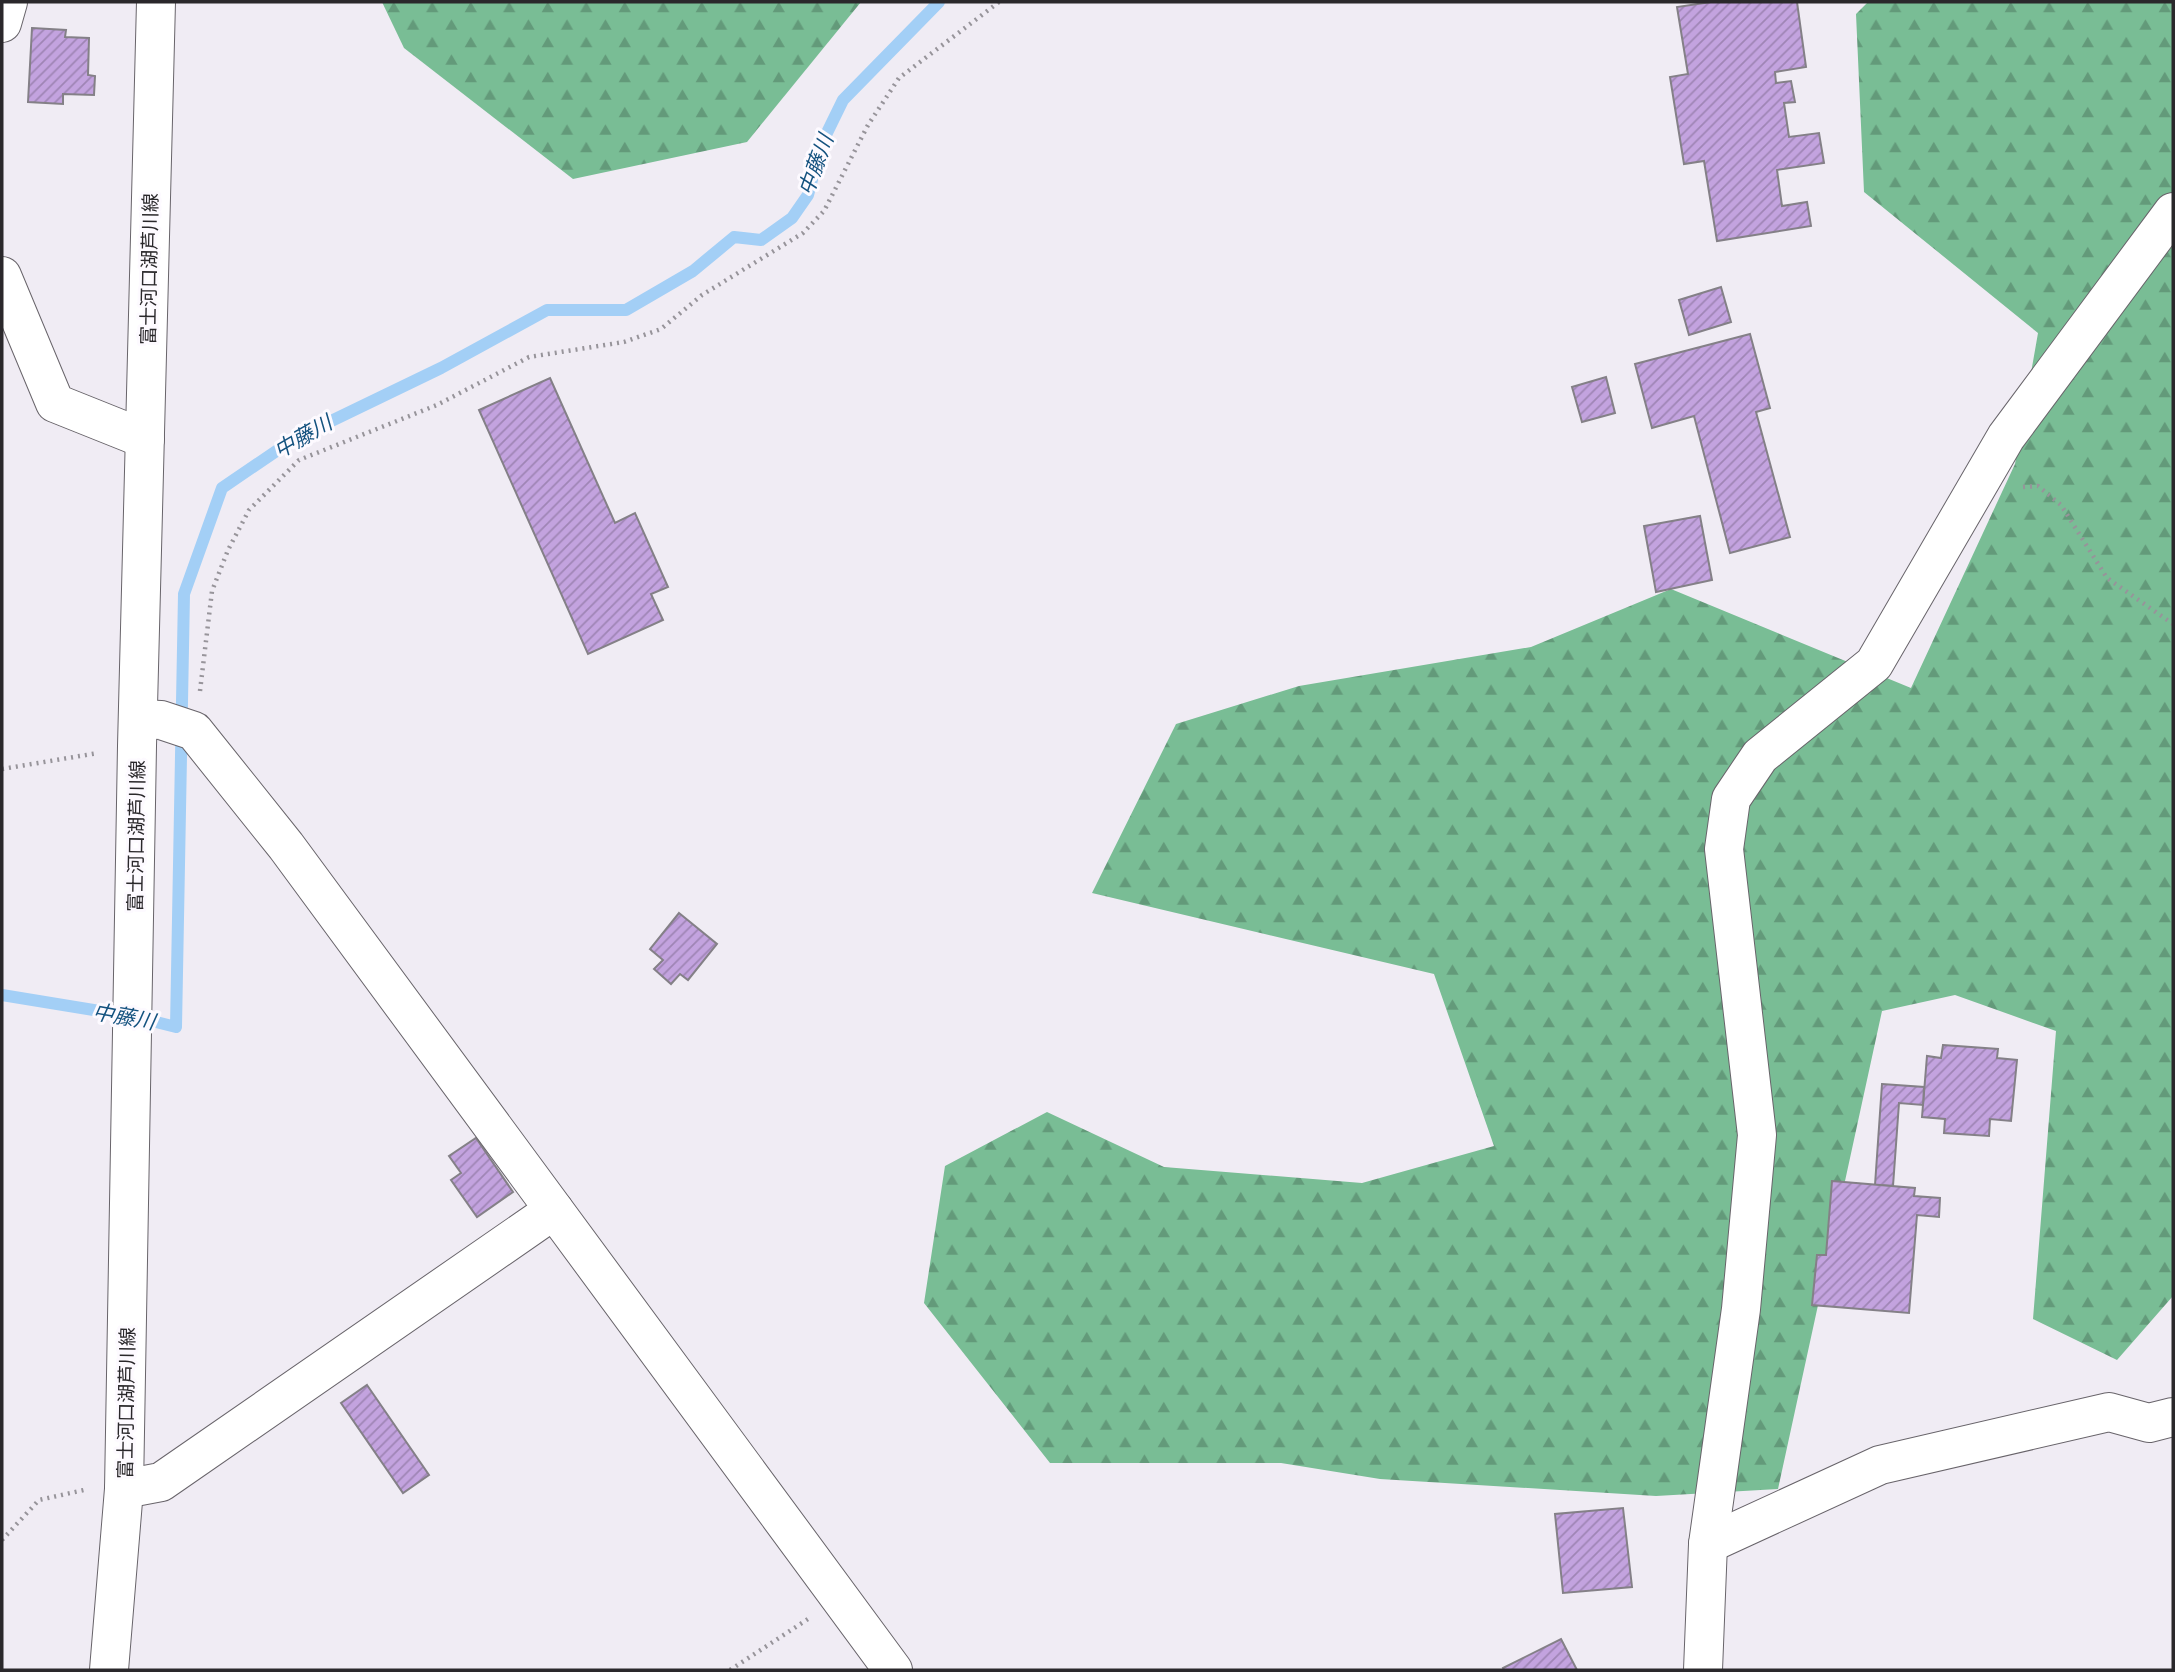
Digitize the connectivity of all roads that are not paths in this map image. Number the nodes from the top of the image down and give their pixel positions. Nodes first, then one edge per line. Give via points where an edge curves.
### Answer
1 (8, 2) edge
2 (156, 2) edge
3 (2, 23) edge
4 (2173, 212) edge
5 (2, 276) edge
6 (145, 439) junction
7 (138, 732) junction
8 (554, 1210) junction
9 (2173, 1417) edge
10 (124, 1489) junction
11 (1708, 1544) junction
12 (109, 1670) edge
13 (893, 1670) edge
14 (1703, 1670) edge

1 - 3 street
2 - 6 street, 富士河口湖芦川線
4 - 11 street via 2006,437 1874,664 1760,756 1731,799 1724,849 1757,1135 1741,1310
5 - 6 street via 55,403
6 - 7 street, 富士河口湖芦川線
7 - 8 street via 161,720 194,731 286,846
7 - 10 street, 富士河口湖芦川線
8 - 10 street via 161,1482
8 - 13 street
9 - 11 street via 2149,1423 2109,1412 1880,1465
10 - 12 street, 富士河口湖芦川線
11 - 14 street

